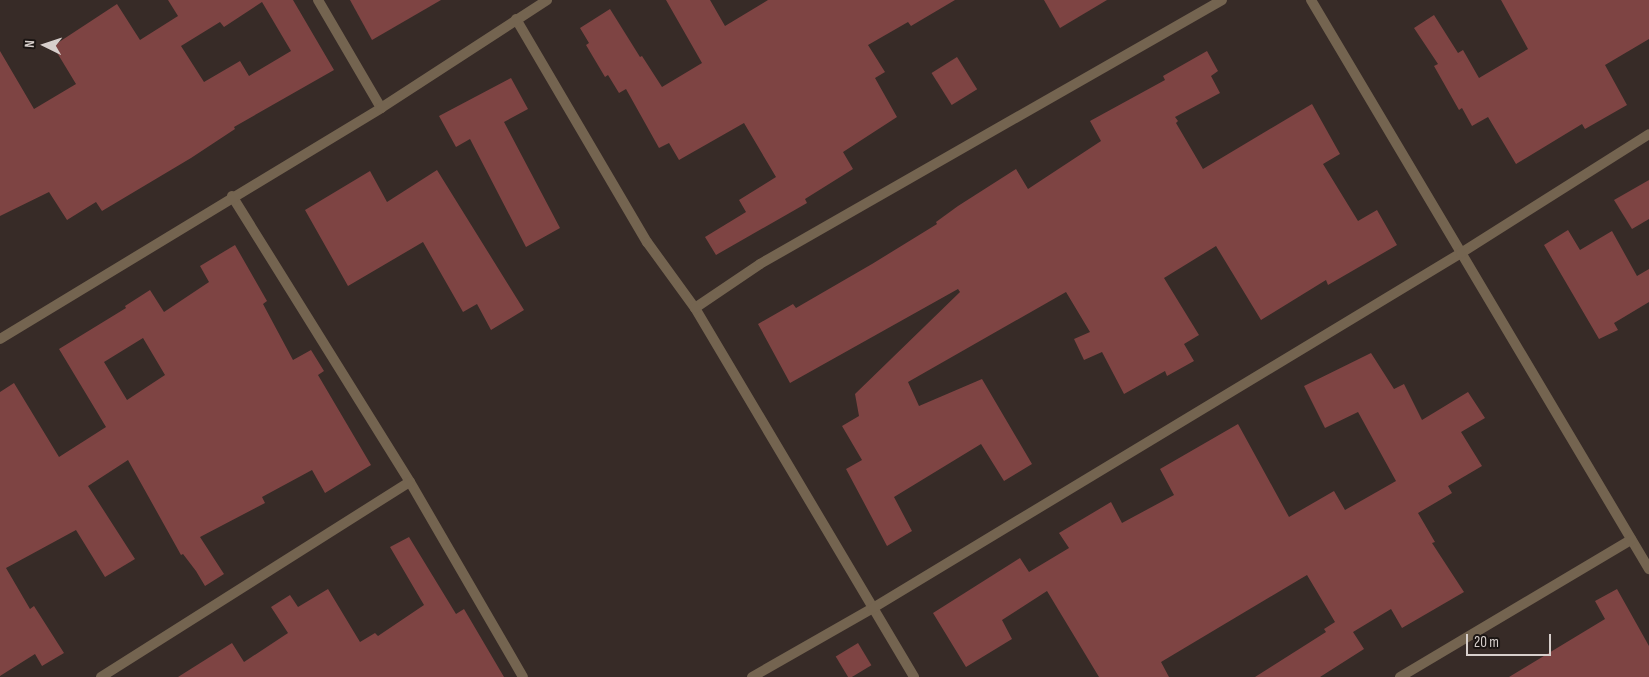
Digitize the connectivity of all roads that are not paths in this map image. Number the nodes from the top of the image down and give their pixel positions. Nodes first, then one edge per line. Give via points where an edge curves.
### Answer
1 (318, 0) edge
2 (547, 0) edge
3 (1222, 0) edge
4 (1312, 0) edge
5 (516, 19) junction
6 (381, 108) junction
7 (1649, 134) edge
8 (232, 196) junction
9 (1461, 252) junction
10 (695, 308) junction
11 (0, 338) edge
12 (410, 482) junction
13 (1631, 540) junction
14 (1649, 569) edge
15 (873, 608) junction
16 (101, 677) edge
17 (523, 677) edge
18 (752, 677) edge
19 (914, 677) edge
20 (1400, 677) edge

1 - 6 street
2 - 5 street
3 - 10 street via 760,264
4 - 9 street
5 - 6 street
5 - 10 street via 648,242
6 - 8 street
7 - 9 street
8 - 11 street
8 - 12 street
9 - 13 street
9 - 15 street
10 - 15 street
12 - 16 street
12 - 17 street
13 - 14 street
13 - 20 street
15 - 18 street
15 - 19 street

